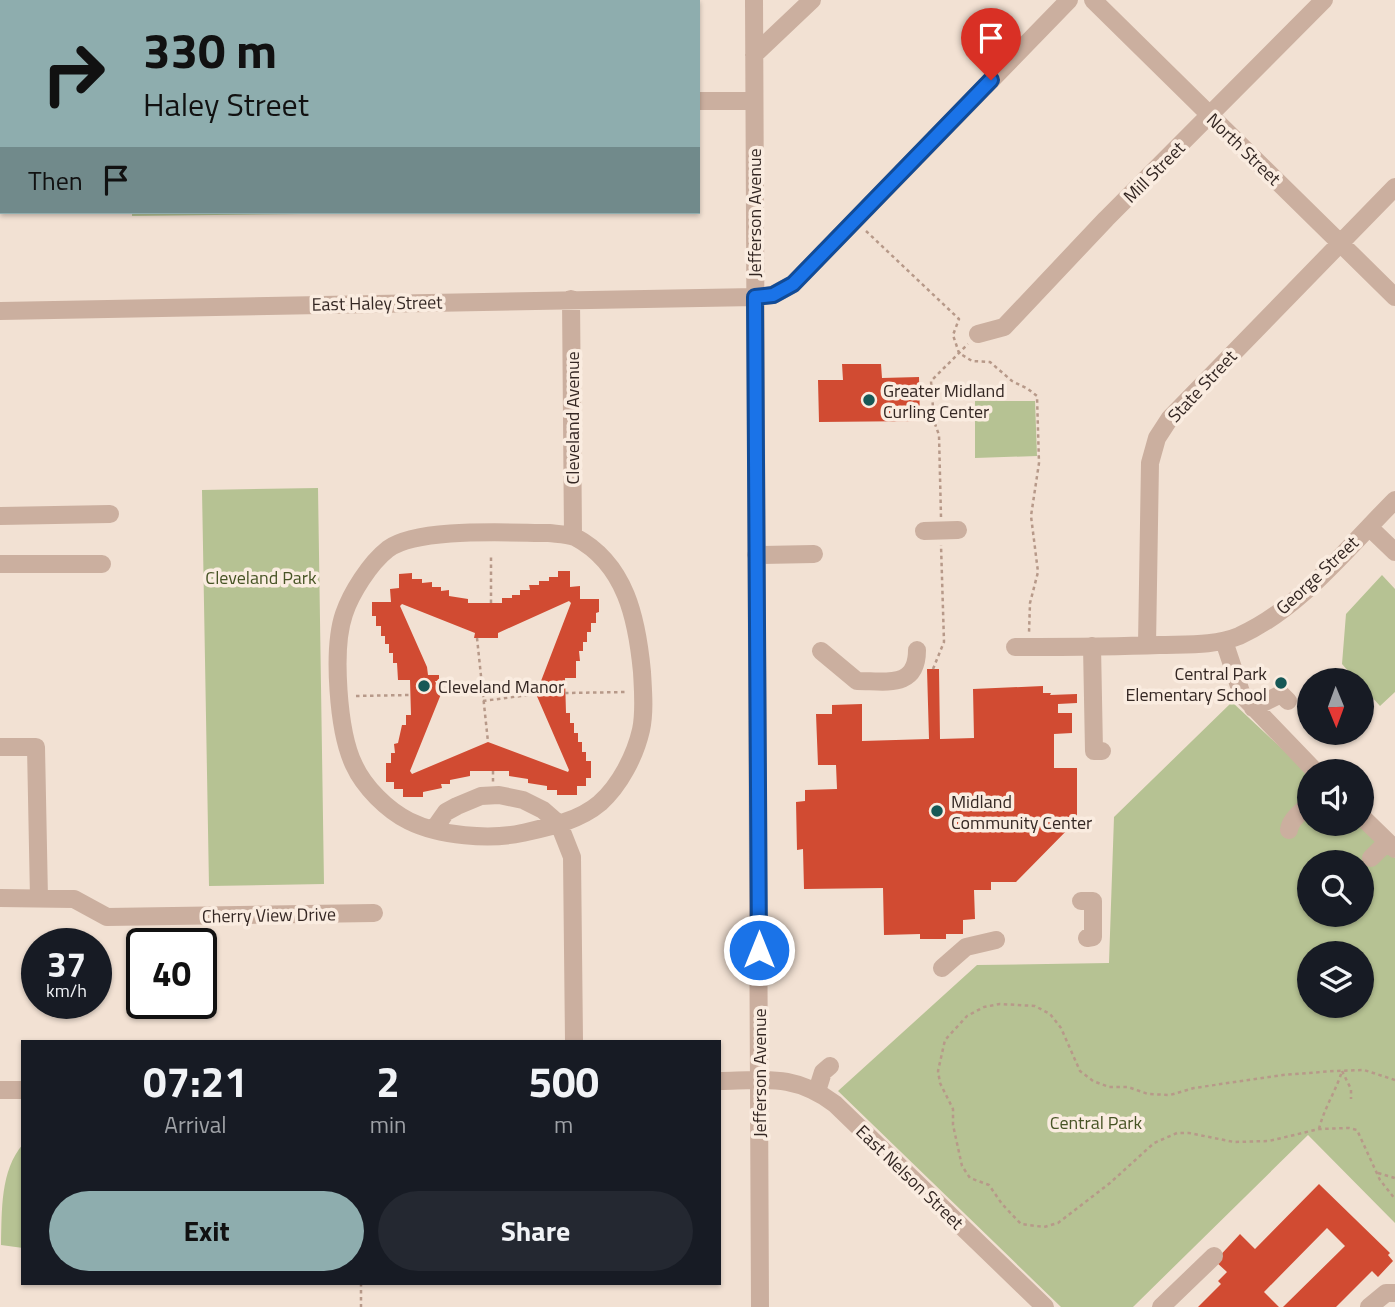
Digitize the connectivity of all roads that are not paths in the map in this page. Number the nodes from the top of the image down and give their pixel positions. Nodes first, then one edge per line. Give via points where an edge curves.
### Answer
1 (754, 0) edge
2 (812, 0) edge
3 (1069, 0) edge
4 (1093, 0) edge
5 (1324, 0) edge
6 (754, 55) junction
7 (700, 101) edge
8 (754, 101) junction
9 (1210, 116) junction
10 (1395, 187) edge
11 (1340, 243) junction
12 (755, 297) junction
13 (1395, 297) edge
14 (571, 299) junction
15 (0, 311) edge
16 (978, 334) road end
17 (1395, 500) edge
18 (110, 514) dead end
19 (0, 516) edge
20 (1369, 527) junction
21 (573, 536) junction
22 (1395, 552) edge
23 (814, 554) dead end
24 (756, 555) junction
25 (102, 564) dead end
26 (0, 565) edge
27 (1224, 641) junction
28 (1147, 645) junction
29 (1092, 646) junction
30 (1022, 647) road end
31 (917, 650) dead end
32 (821, 651) dead end
33 (1287, 701) dead end
34 (1253, 708) junction
35 (0, 747) edge
36 (1102, 751) dead end
37 (1303, 759) edge
38 (1297, 816) edge
39 (559, 824) junction
40 (434, 829) junction
41 (1374, 829) edge
42 (1289, 830) dead end
43 (1391, 845) edge
44 (1374, 856) edge
45 (0, 898) edge
46 (39, 898) junction
47 (1081, 901) dead end
48 (374, 913) dead end
49 (1087, 938) dead end
50 (996, 940) dead end
51 (942, 968) dead end
52 (574, 1040) edge
53 (830, 1066) dead end
54 (758, 1080) junction
55 (721, 1081) edge
56 (0, 1090) edge
57 (21, 1090) edge
58 (817, 1091) junction
59 (1214, 1256) dead end
60 (1395, 1293) edge
61 (760, 1307) edge
62 (1045, 1307) edge
63 (1161, 1307) edge
64 (1369, 1307) edge

1 - 6 street, Jefferson Avenue
2 - 6 street
3 - 12 street, East Haley Street via 793,284 773,295
4 - 9 street, North Street
5 - 9 street, Mill Street
6 - 8 street, Jefferson Avenue
7 - 8 street
8 - 12 street, Jefferson Avenue
9 - 11 street, North Street
9 - 16 street, Mill Street via 1004,327
10 - 11 street, State Street
11 - 13 street, North Street
11 - 28 street, State Street via 1170,418 1157,438 1150,463
12 - 14 street, East Haley Street
12 - 24 street, Jefferson Avenue
14 - 15 street, East Haley Street
14 - 21 street, Cleveland Avenue
17 - 20 street, George Street
18 - 19 street
20 - 22 street
20 - 27 street, George Street via 1275,616
21 - 39 street via 599,554 631,602 643,692 641,729 618,783 600,803
21 - 40 street via 433,535 410,539 388,549 366,572 343,614 337,657 340,703 354,765 387,807
23 - 24 street
24 - 54 street, Jefferson Avenue
25 - 26 street
27 - 28 street, George Street
27 - 34 street via 1242,695
28 - 29 street, George Street
29 - 30 street, George Street
29 - 36 street via 1100,695 1094,751
31 - 32 street via 914,670 895,681 857,681
33 - 34 street via 1280,694
34 - 37 street
35 - 46 street via 36,747
38 - 42 street
39 - 40 street via 482,837
39 - 40 street via 523,800 499,795 481,796 446,811
39 - 52 street via 572,857
41 - 43 street
43 - 44 street
45 - 46 street, Cherry View Drive
46 - 48 street, Cherry View Drive via 74,899 107,917
47 - 49 street via 1093,901 1093,937
50 - 51 street via 966,947
53 - 58 street
54 - 55 street, East Nelson Street
54 - 58 street, East Nelson Street via 794,1082
54 - 61 street, Jefferson Avenue
56 - 57 street
58 - 62 street, East Nelson Street
59 - 63 street
60 - 64 street via 1386,1293

